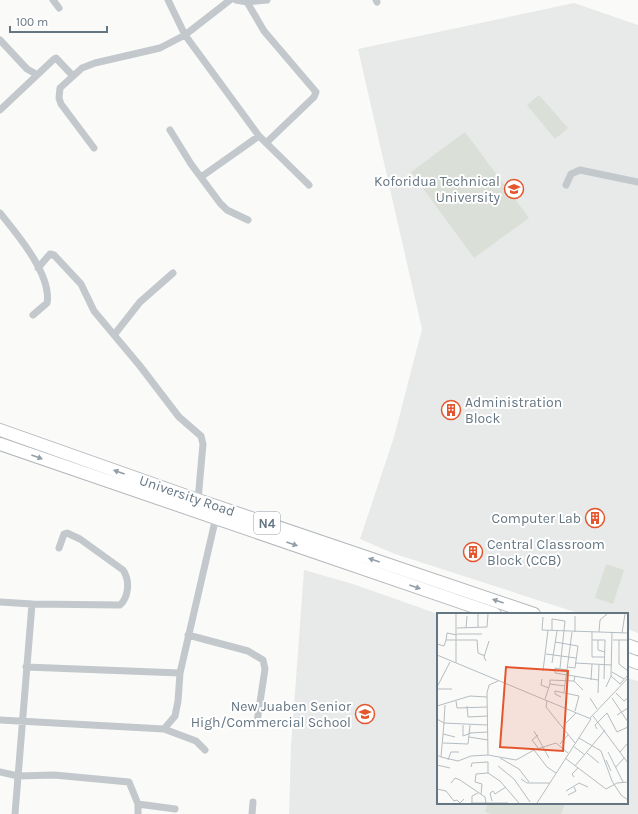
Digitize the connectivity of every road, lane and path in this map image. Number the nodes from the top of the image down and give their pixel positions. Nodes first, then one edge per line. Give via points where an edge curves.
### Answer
1 (52, 0) edge
2 (168, 0) edge
3 (230, 0) edge
4 (236, 0) edge
5 (267, 0) edge
6 (247, 2) junction
7 (59, 8) dead end
8 (185, 35) junction
9 (0, 40) edge
10 (36, 74) junction
11 (72, 75) junction
12 (0, 110) edge
13 (170, 130) dead end
14 (259, 136) junction
15 (266, 144) junction
16 (94, 148) dead end
17 (201, 177) junction
18 (638, 182) edge
19 (310, 185) dead end
20 (566, 185) dead end
21 (0, 213) edge
22 (248, 220) dead end
23 (38, 268) junction
24 (173, 273) dead end
25 (33, 315) dead end
26 (114, 335) junction
27 (0, 430) edge
28 (0, 444) edge
29 (198, 500) junction
30 (216, 518) junction
31 (58, 548) dead end
32 (0, 602) edge
33 (32, 604) junction
34 (492, 613) edge
35 (531, 613) edge
36 (188, 634) junction
37 (628, 646) edge
38 (638, 649) edge
39 (628, 659) edge
40 (638, 663) edge
41 (26, 667) junction
42 (180, 673) junction
43 (0, 720) edge
44 (23, 720) junction
45 (257, 722) dead end
46 (164, 729) junction
47 (206, 750) dead end
48 (0, 772) edge
49 (18, 776) junction
50 (253, 802) dead end
51 (138, 804) junction
52 (175, 809) dead end
53 (15, 814) edge
54 (138, 814) edge
55 (252, 814) edge

1 - 7 street
2 - 8 street
3 - 8 street
4 - 6 street
5 - 6 street
6 - 15 street via 264,31 316,92 314,97
8 - 11 street via 160,48 95,63
8 - 14 street
9 - 10 street via 27,69
10 - 11 street via 56,58
10 - 12 street
11 - 16 street via 60,88 59,98
13 - 17 street
14 - 15 street
14 - 17 street
15 - 19 street
17 - 22 street via 224,206
18 - 20 street via 580,170 571,174
21 - 23 street via 34,258
23 - 25 street via 48,297 47,303
23 - 26 street via 50,254 54,254 81,284 94,311
24 - 26 street via 140,302
26 - 29 street via 179,416 203,440
29 -> 27 highway, University Road / N4
28 -> 30 highway, University Road / N4
35 -> 29 highway, University Road / N4
30 -> 34 highway, University Road / N4
30 - 36 street
31 - 33 street via 64,534 67,533 80,539 123,570 126,574 127,592 122,603
32 - 33 street
33 - 41 street
36 - 42 street
36 - 45 street via 248,651 263,660 265,669
37 - 38 highway
39 - 40 highway
41 - 42 street
41 - 44 street
42 - 46 street via 175,716
43 - 44 street
44 - 46 street
44 - 49 street
46 - 47 street via 196,741
48 - 49 street
49 - 51 street via 54,775 129,782
49 - 53 street
50 - 55 street
51 - 52 street
51 - 54 street

